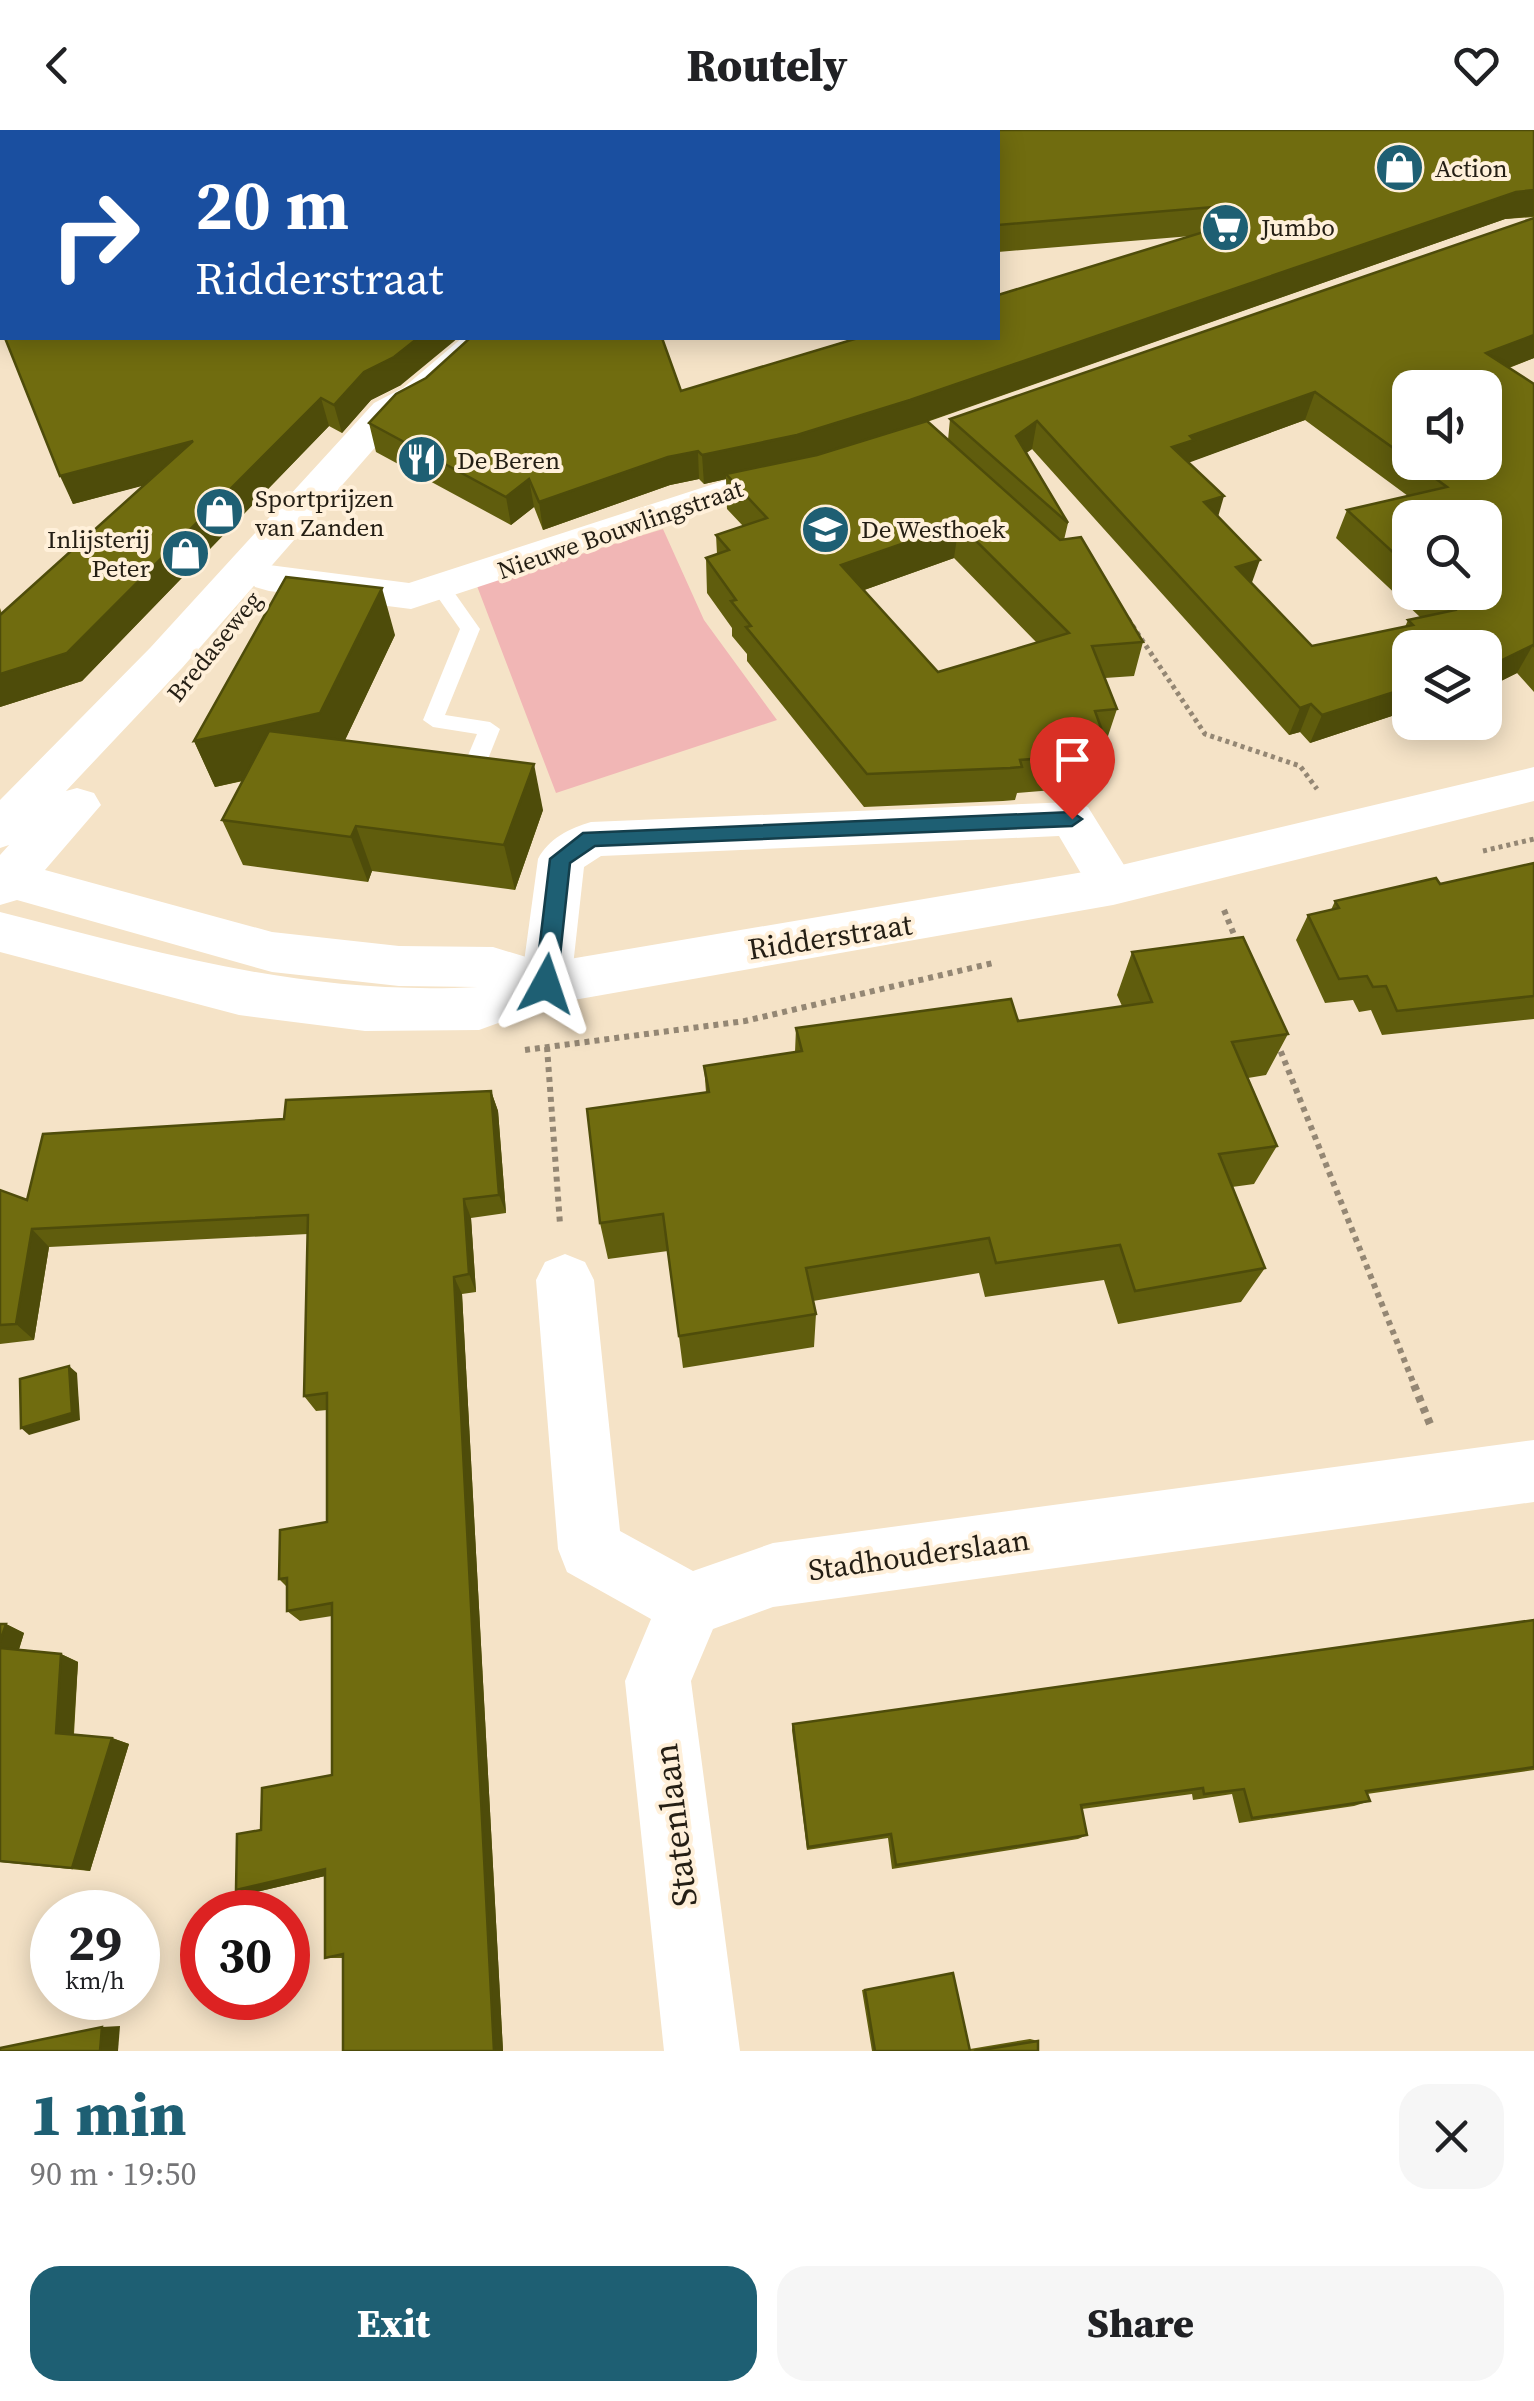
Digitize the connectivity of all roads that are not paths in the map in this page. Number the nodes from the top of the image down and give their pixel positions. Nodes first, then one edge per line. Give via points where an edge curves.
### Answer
1 (482, 340) edge
2 (416, 396) junction
3 (836, 467) edge
4 (269, 578) junction
5 (442, 590) junction
6 (468, 784) edge
7 (1534, 784) edge
8 (2, 868) edge
9 (1113, 886) junction
10 (0, 932) edge
11 (546, 984) junction
12 (565, 1280) road end
13 (1534, 1471) edge
14 (690, 1605) junction
15 (702, 2051) edge

1 - 2 street, Bredaseweg
2 - 4 street, Bredaseweg via 330,492
2 - 8 street, Bredaseweg via 387,411 166,658
3 - 5 street, Nieuwe Bouwlingstraat via 748,485
4 - 5 street, Nieuwe Bouwlingstraat via 412,596
4 - 8 street, Bredaseweg via 123,756
5 - 6 lane via 470,629 433,720 490,729
7 - 9 street, Ridderstraat
8 - 11 street, Ridderstraat via 272,952 399,966 493,967
9 - 11 street, Ridderstraat
9 - 11 street via 1072,819 590,839 560,859
10 - 11 street, Ridderstraat via 239,994 365,1010 478,1010
12 - 14 street via 590,1550
13 - 14 street, Stadhouderslaan via 774,1574
14 - 15 street, Statenlaan via 658,1681

